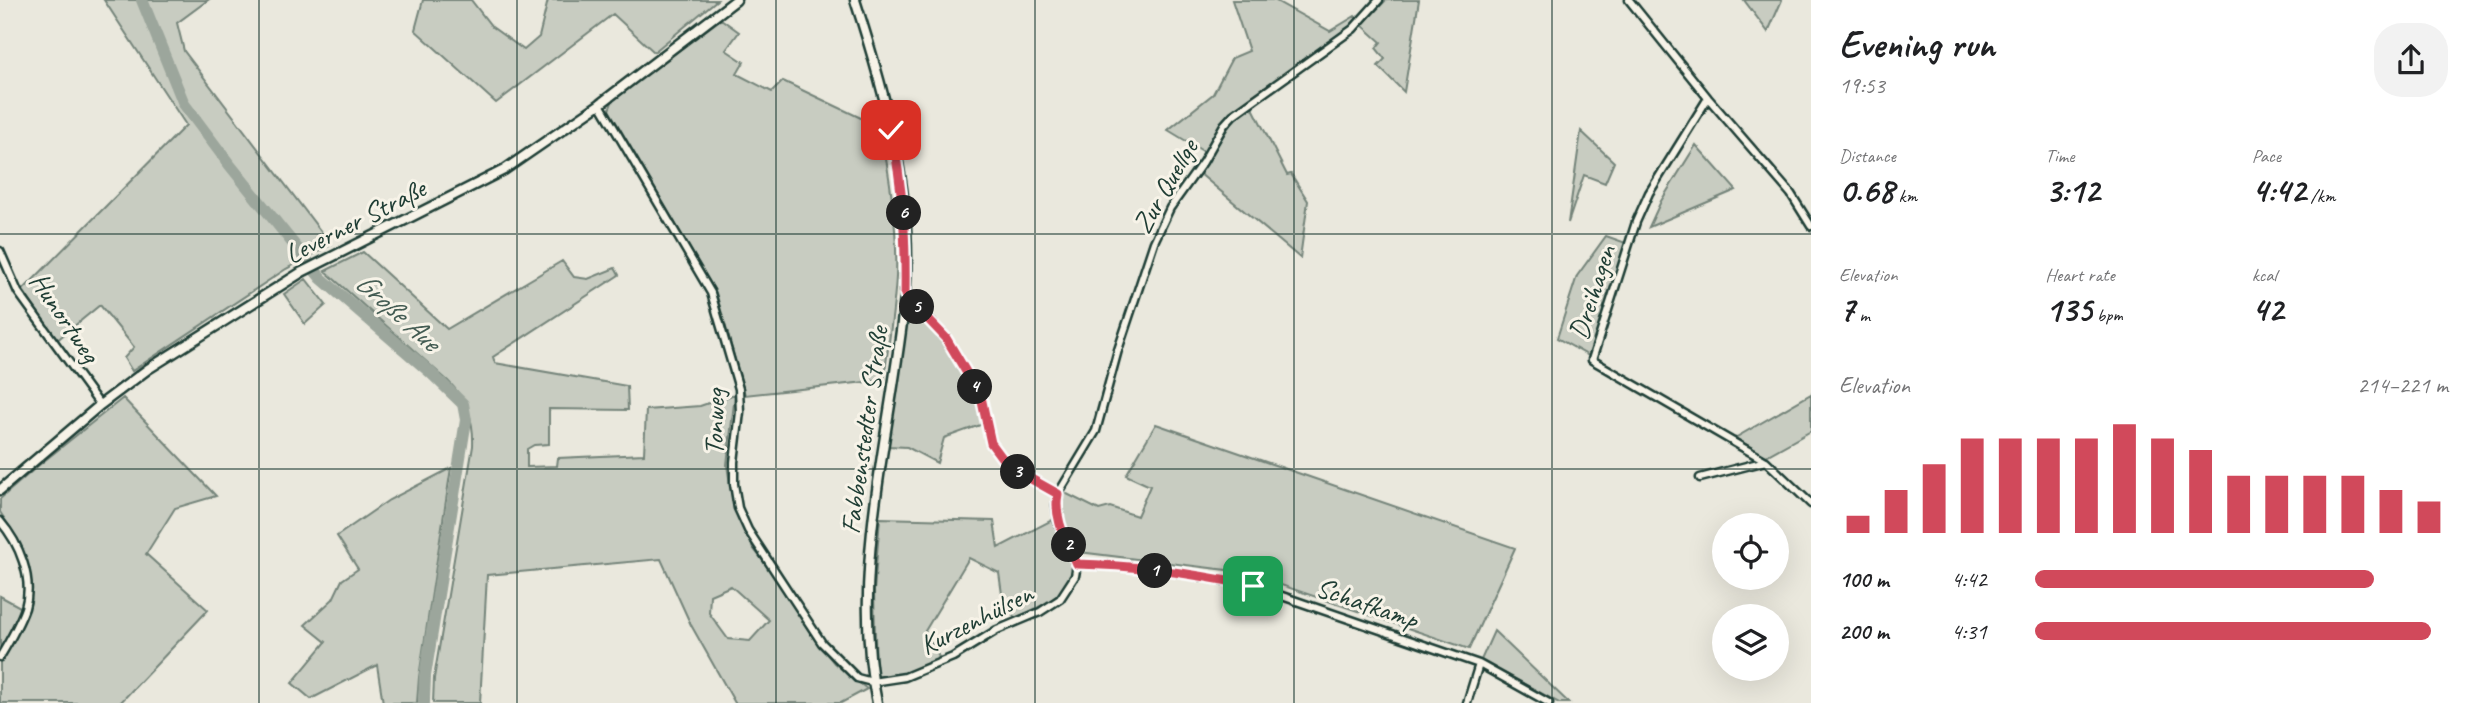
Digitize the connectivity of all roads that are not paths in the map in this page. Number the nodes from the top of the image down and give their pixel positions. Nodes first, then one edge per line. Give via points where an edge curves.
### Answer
1 (736, 0) edge
2 (855, 0) edge
3 (1379, 0) edge
4 (1629, 0) edge
5 (1708, 98) junction
6 (600, 104) junction
7 (1811, 226) edge
8 (0, 251) edge
9 (905, 295) junction
10 (100, 405) junction
11 (1766, 461) junction
12 (1700, 478) dead end
13 (0, 490) edge
14 (1058, 494) junction
15 (1811, 504) edge
16 (0, 521) edge
17 (1077, 564) junction
18 (0, 657) edge
19 (1479, 664) junction
20 (872, 682) junction
21 (877, 703) edge
22 (1467, 703) edge
23 (1549, 703) edge

1 - 6 street, Leverner Straße
2 - 9 street, Fabbenstedter Straße via 902,183
3 - 14 street, Zur Quellge via 1353,29 1233,115 1181,191 1154,242 1096,431
4 - 5 street
5 - 7 street via 1791,194
5 - 11 street, Dreihagen via 1636,222 1592,360
6 - 10 street, Leverner Straße via 504,170 302,272
6 - 20 street, Tonweg via 711,293 739,389 734,484 748,530 822,643 857,678
8 - 10 street, Hunortweg via 18,292
9 - 14 street via 946,338 981,397 991,443 1008,466
9 - 20 street, Fabbenstedter Straße via 871,544 867,595
10 - 13 street, Leverner Straße
11 - 12 street
11 - 15 street, Dreihagen
14 - 17 street via 1058,520
16 - 18 street via 17,545 28,594
17 - 19 street, Schafkamp via 1106,564 1253,586
17 - 20 street, Kurzenhülsen via 1075,576 1060,598 1040,612 953,657 905,677
19 - 22 street
19 - 23 street, Schafkamp
20 - 21 street, Fabbenstedter Straße

